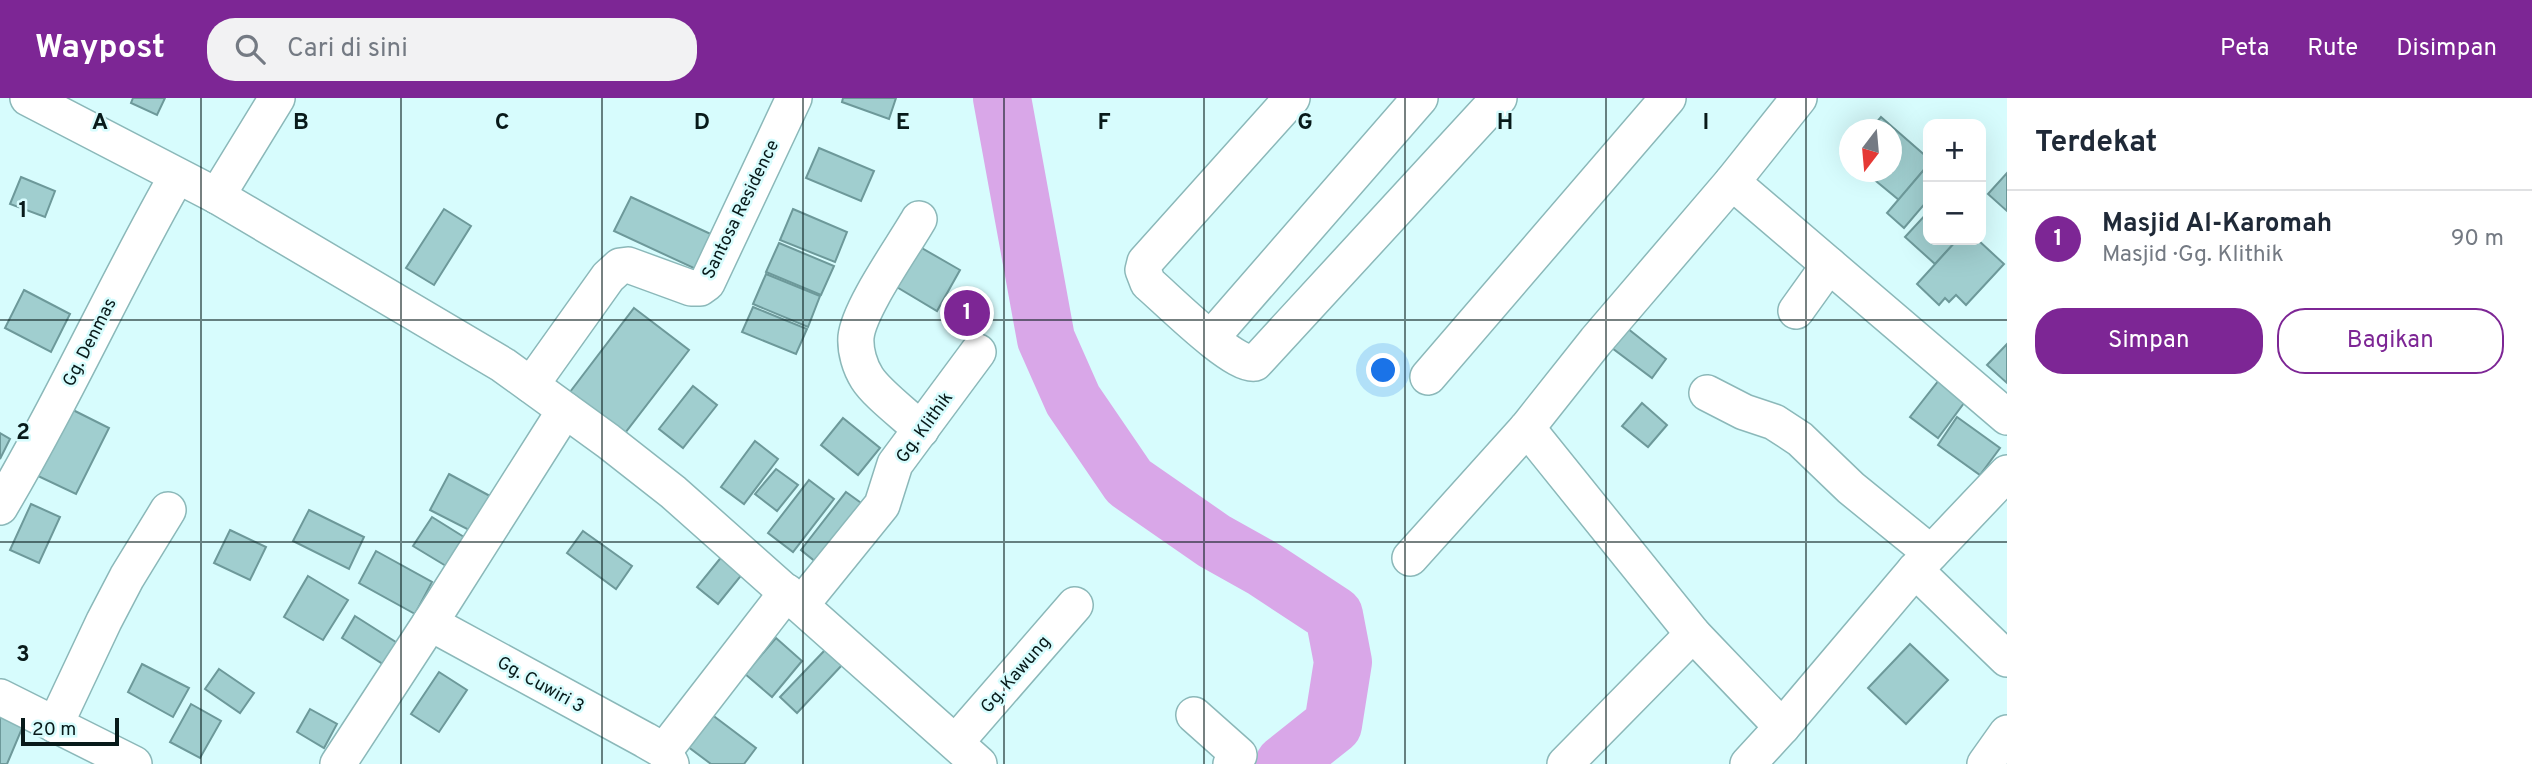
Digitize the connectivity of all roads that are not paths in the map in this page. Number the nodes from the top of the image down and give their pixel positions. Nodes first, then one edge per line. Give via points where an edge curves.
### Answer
1 (28, 98) edge
2 (277, 98) edge
3 (1292, 98) edge
4 (1420, 98) edge
5 (1499, 98) edge
6 (1668, 98) edge
7 (1799, 98) edge
8 (784, 101) edge
9 (177, 176) junction
10 (1732, 183) junction
11 (217, 196) junction
12 (919, 219) dead end
13 (1829, 265) junction
14 (1796, 311) dead end
15 (1211, 338) junction
16 (978, 352) dead end
17 (1428, 377) dead end
18 (531, 385) junction
19 (1707, 393) dead end
20 (565, 410) junction
21 (2007, 417) edge
22 (1527, 428) junction
23 (921, 430) junction
24 (2007, 473) edge
25 (0, 507) edge
26 (168, 510) dead end
27 (1410, 558) dead end
28 (1923, 561) junction
29 (794, 599) junction
30 (1075, 605) dead end
31 (437, 611) junction
32 (1693, 634) junction
33 (2007, 659) edge
34 (0, 697) edge
35 (1194, 715) dead end
36 (1782, 727) junction
37 (2007, 733) edge
38 (69, 742) edge
39 (968, 753) edge
40 (667, 758) edge
41 (134, 764) edge
42 (338, 764) edge
43 (1231, 764) edge
44 (1565, 764) edge
45 (1748, 764) edge
46 (1985, 764) edge

1 - 9 street
2 - 11 street
3 - 15 street via 1144,262 1148,283
4 - 15 street
5 - 15 street via 1255,363 1236,358
6 - 17 street
7 - 10 street
8 - 18 street, Santosa Residence via 707,283 691,288 620,266
9 - 11 street
9 - 25 street, Gg. Denmas
10 - 13 street
10 - 22 street
11 - 18 street
12 - 23 street via 870,302 856,340 868,380
13 - 14 street
13 - 21 street
16 - 23 street, Gg. Klithik
18 - 20 street
19 - 28 street via 1774,422 1800,439
20 - 29 street via 673,492
20 - 31 street
22 - 27 street
22 - 32 street
23 - 29 street, Gg. Klithik via 895,464 882,505
24 - 28 street
26 - 38 street via 115,599
28 - 33 street
28 - 36 street
29 - 39 street
29 - 40 street, Gg. Klithik
30 - 39 street, Gg. Kawung
31 - 40 street, Gg. Cuwiri 3
31 - 42 street
32 - 36 street
32 - 44 street
34 - 38 street
35 - 43 street via 1238,755
36 - 45 street
37 - 46 street
38 - 41 street

